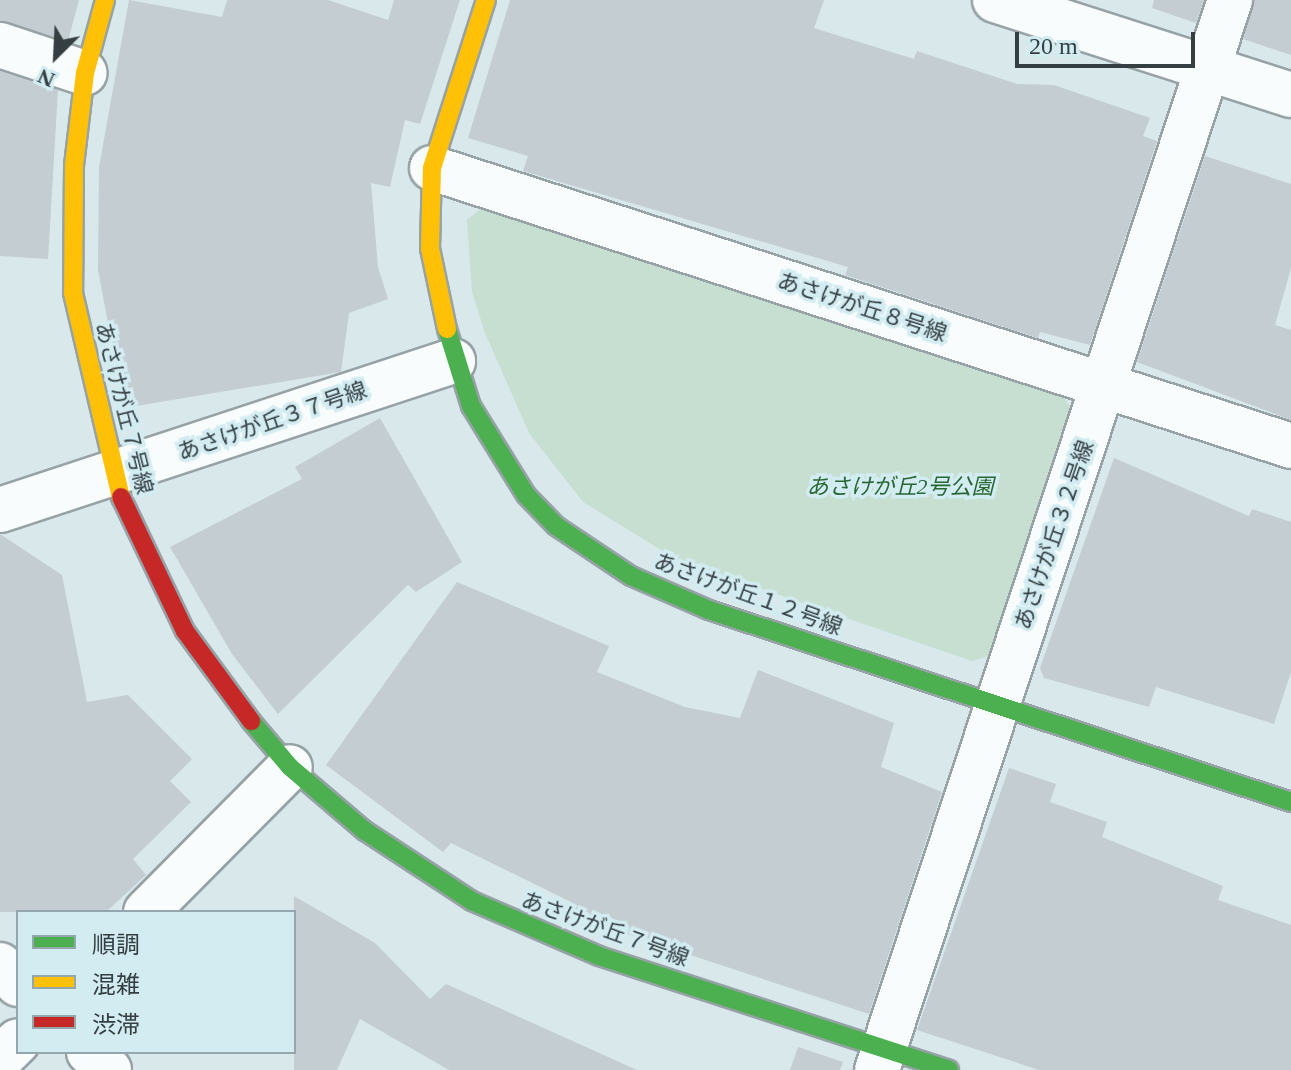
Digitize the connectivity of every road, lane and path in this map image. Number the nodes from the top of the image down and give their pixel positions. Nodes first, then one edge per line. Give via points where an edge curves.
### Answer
1 (105, 0) edge
2 (486, 0) edge
3 (995, 0) edge
4 (1230, 0) edge
5 (0, 45) edge
6 (1208, 68) junction
7 (85, 73) junction
8 (1291, 95) edge
9 (432, 168) junction
10 (453, 361) junction
11 (1104, 386) junction
12 (1291, 446) edge
13 (113, 474) junction
14 (0, 510) edge
15 (997, 705) junction
16 (290, 767) junction
17 (1291, 802) edge
18 (148, 910) edge
19 (0, 965) edge
20 (16, 982) edge
21 (16, 1043) edge
22 (91, 1054) edge
23 (0, 1059) edge
24 (881, 1059) edge
25 (109, 1070) edge
26 (949, 1070) edge

1 - 7 street, あさけが丘７号線
2 - 9 street, あさけが丘１２号線
3 - 6 street
4 - 6 street, あさけが丘３２号線
5 - 7 street
6 - 8 street
6 - 11 street, あさけが丘３２号線
7 - 13 street, あさけが丘７号線 via 74,165 73,293
9 - 10 street, あさけが丘１２号線 via 430,248
9 - 11 street, あさけが丘８号線
10 - 13 street, あさけが丘３７号線
10 - 15 street, あさけが丘１２号線 via 471,406 526,495 591,554 709,610
11 - 12 street, あさけが丘８号線
11 - 15 street, あさけが丘３２号線
13 - 14 street, あさけが丘３７号線
13 - 16 street, あさけが丘７号線 via 185,631
15 - 17 street, あさけが丘１２号線
15 - 24 street, あさけが丘３２号線
16 - 18 street
16 - 24 street, あさけが丘７号線 via 396,855 515,922
19 - 20 street
21 - 23 street
22 - 25 street
24 - 26 street, あさけが丘７号線

